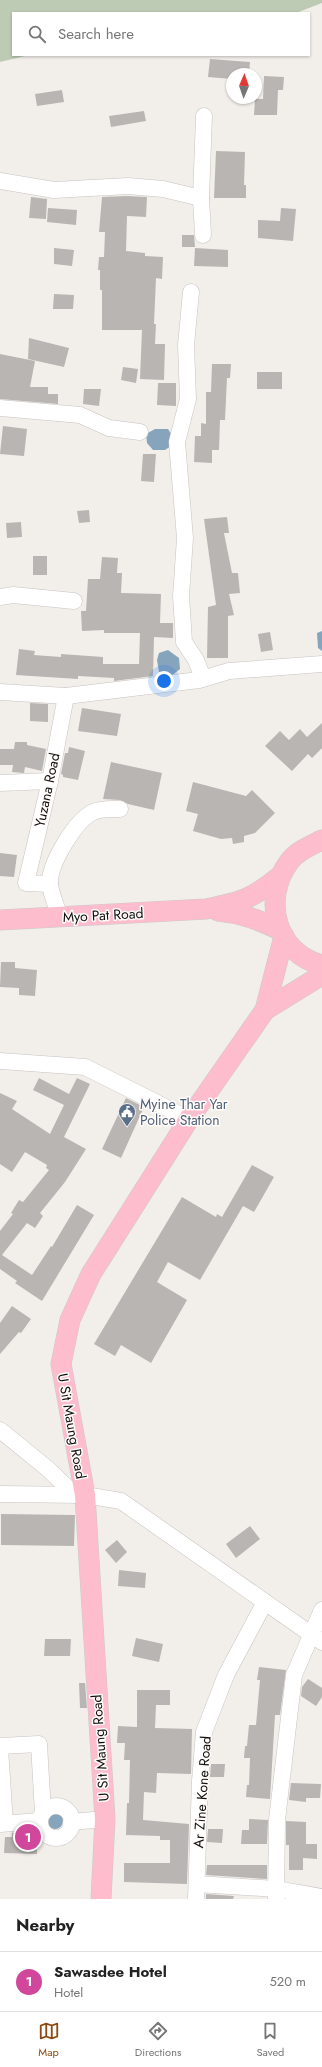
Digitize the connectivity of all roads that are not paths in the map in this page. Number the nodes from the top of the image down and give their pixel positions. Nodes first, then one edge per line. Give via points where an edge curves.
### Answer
1 (204, 116) dead end
2 (0, 181) edge
3 (201, 198) junction
4 (203, 235) dead end
5 (191, 292) dead end
6 (0, 408) edge
7 (140, 432) dead end
8 (0, 597) edge
9 (74, 601) dead end
10 (322, 664) edge
11 (203, 678) junction
12 (0, 692) edge
13 (66, 696) junction
14 (50, 781) junction
15 (0, 783) edge
16 (120, 810) dead end
17 (322, 840) edge
18 (280, 877) junction
19 (50, 884) junction
20 (206, 909) junction
21 (60, 917) junction
22 (0, 920) edge
23 (282, 933) junction
24 (322, 965) edge
25 (322, 975) edge
26 (266, 1010) junction
27 (0, 1061) edge
28 (189, 1119) junction
29 (0, 1430) edge
30 (0, 1494) edge
31 (80, 1495) junction
32 (265, 1602) junction
33 (322, 1610) edge
34 (317, 1638) edge
35 (0, 1747) edge
36 (41, 1817) junction
37 (105, 1819) junction
38 (71, 1822) junction
39 (3, 1824) edge
40 (196, 1891) edge
41 (276, 1894) edge
42 (322, 1898) edge
43 (101, 1899) edge

1 - 3 street
2 - 3 street via 54,190 128,186 164,189
3 - 4 street
5 - 11 street via 186,345 188,399 177,442 185,538 181,596 184,642 196,660
6 - 7 street via 80,416 109,428
8 - 9 street via 13,595
10 - 11 street via 229,671
11 - 13 street
12 - 13 street
13 - 14 street, Yuzana Road
14 - 15 street
14 - 19 street, Yuzana Road via 26,883
16 - 19 street via 104,809 92,813 82,822 68,838 58,857
17 - 18 main road via 305,848 290,860
18 - 20 main road via 259,894 236,903
18 - 23 main road via 274,894 275,913
19 - 21 street
20 - 21 main road, Myo Pat Road
20 - 23 main road via 238,913 257,919
21 - 22 main road, Myo Pat Road
23 - 24 main road via 290,945 304,957
23 - 26 main road
25 - 26 main road
26 - 28 main road, U Sit Maung Road
27 - 28 street via 86,1067
28 - 31 main road, U Sit Maung Road via 92,1274 70,1320 61,1364
29 - 31 street
30 - 31 street
31 - 32 street via 120,1501
31 - 37 main road, U Sit Maung Road
32 - 34 street
32 - 40 street, Ar Zine Kone Road via 226,1675 204,1732
33 - 34 street
34 - 41 street via 294,1675 277,1820
35 - 36 street via 38,1744
35 - 39 street
36 - 38 street via 48,1808 58,1807 67,1812
36 - 38 street via 42,1830 55,1838 64,1835
36 - 39 street
37 - 38 street
37 - 43 main road, U Sit Maung Road
40 - 41 street
41 - 42 street

